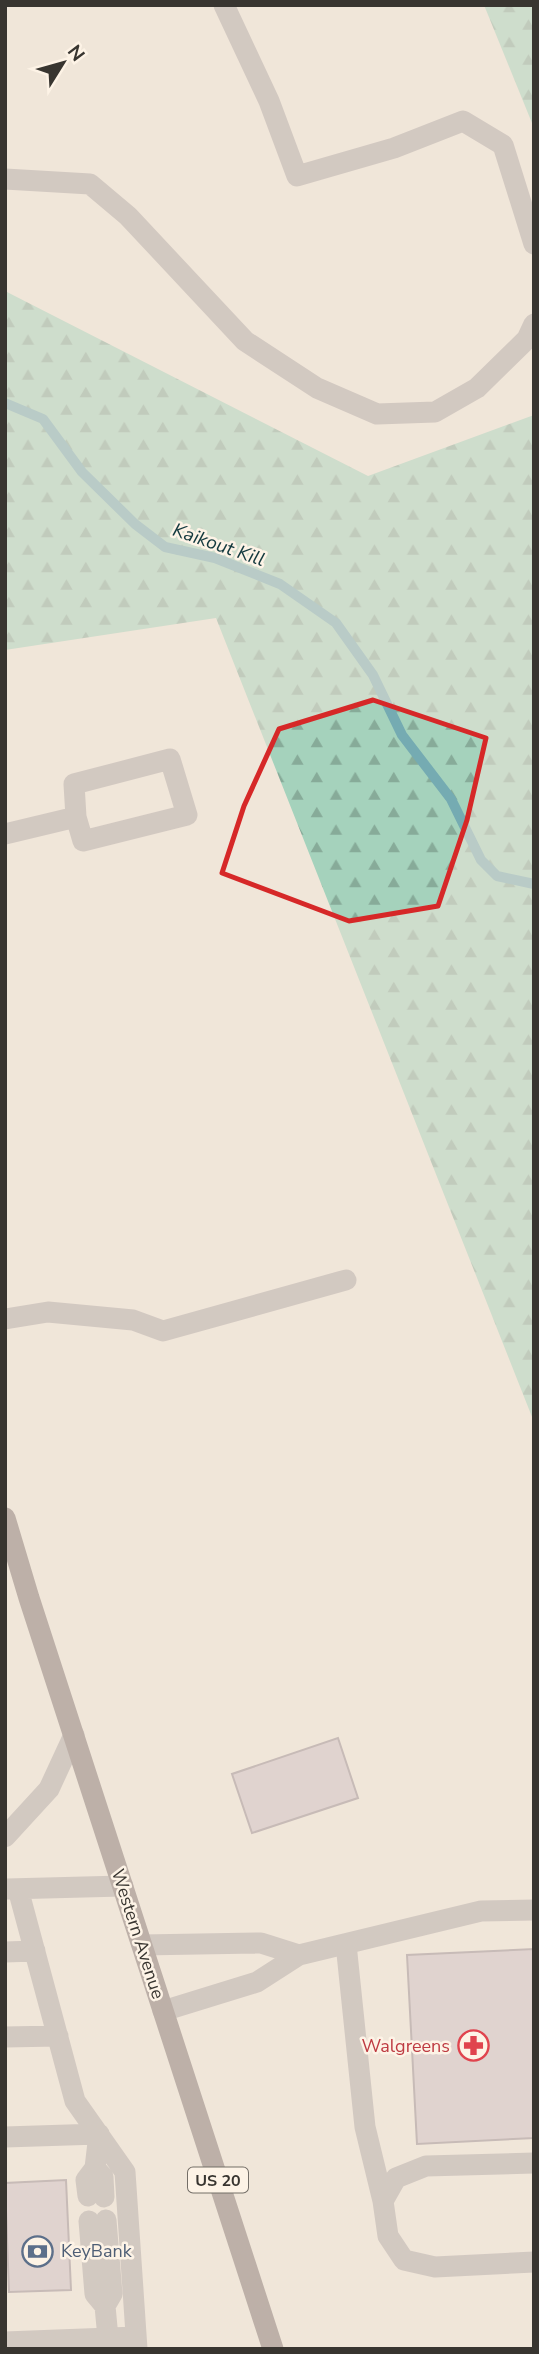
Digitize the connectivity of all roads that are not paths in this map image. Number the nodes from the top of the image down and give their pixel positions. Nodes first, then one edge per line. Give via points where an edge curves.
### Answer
1 (224, 5) edge
2 (5, 179) edge
3 (534, 244) edge
4 (534, 324) edge
5 (76, 817) junction
6 (5, 834) edge
7 (346, 1280) dead end
8 (5, 1319) edge
9 (5, 1518) edge
10 (74, 1735) junction
11 (5, 1836) edge
12 (123, 1886) junction
13 (12, 1889) edge
14 (534, 1910) edge
15 (346, 1944) junction
16 (142, 1945) junction
17 (35, 1951) junction
18 (5, 1952) edge
19 (299, 1955) junction
20 (163, 2011) junction
21 (58, 2036) junction
22 (5, 2037) edge
23 (99, 2134) junction
24 (5, 2137) edge
25 (534, 2163) edge
26 (96, 2197) dead end
27 (383, 2201) junction
28 (97, 2220) dead end
29 (534, 2262) edge
30 (108, 2338) junction
31 (5, 2342) edge
32 (137, 2343) edge
33 (273, 2349) edge

1 - 3 lane via 298,176 394,148 464,121 503,145
2 - 4 lane via 90,184 128,216 245,341 317,388 377,414 435,412 477,388 527,339
5 - 5 lane via 83,841 187,814 170,759 74,784
5 - 6 lane
7 - 8 lane via 163,1331 133,1320 48,1312
9 - 10 main road, Western Avenue / US 20
10 - 11 lane via 49,1789
10 - 12 main road, Western Avenue / US 20
12 - 13 lane
12 - 16 main road, Western Avenue / US 20
13 - 17 lane
14 - 15 lane via 481,1911
15 - 19 lane
15 - 27 lane via 365,2127
16 - 19 lane via 261,1943
16 - 20 main road, Western Avenue / US 20
17 - 18 lane
17 - 21 lane
19 - 20 lane via 257,1982
20 - 33 main road, Western Avenue / US 20
21 - 22 lane
21 - 23 lane via 75,2101
23 - 24 lane
23 - 26 lane via 95,2168 86,2180
23 - 32 lane via 125,2172
25 - 27 lane via 426,2166 396,2178
27 - 29 lane via 388,2236 404,2260 435,2267
28 - 30 lane via 94,2294 105,2306
30 - 31 lane
30 - 32 lane

